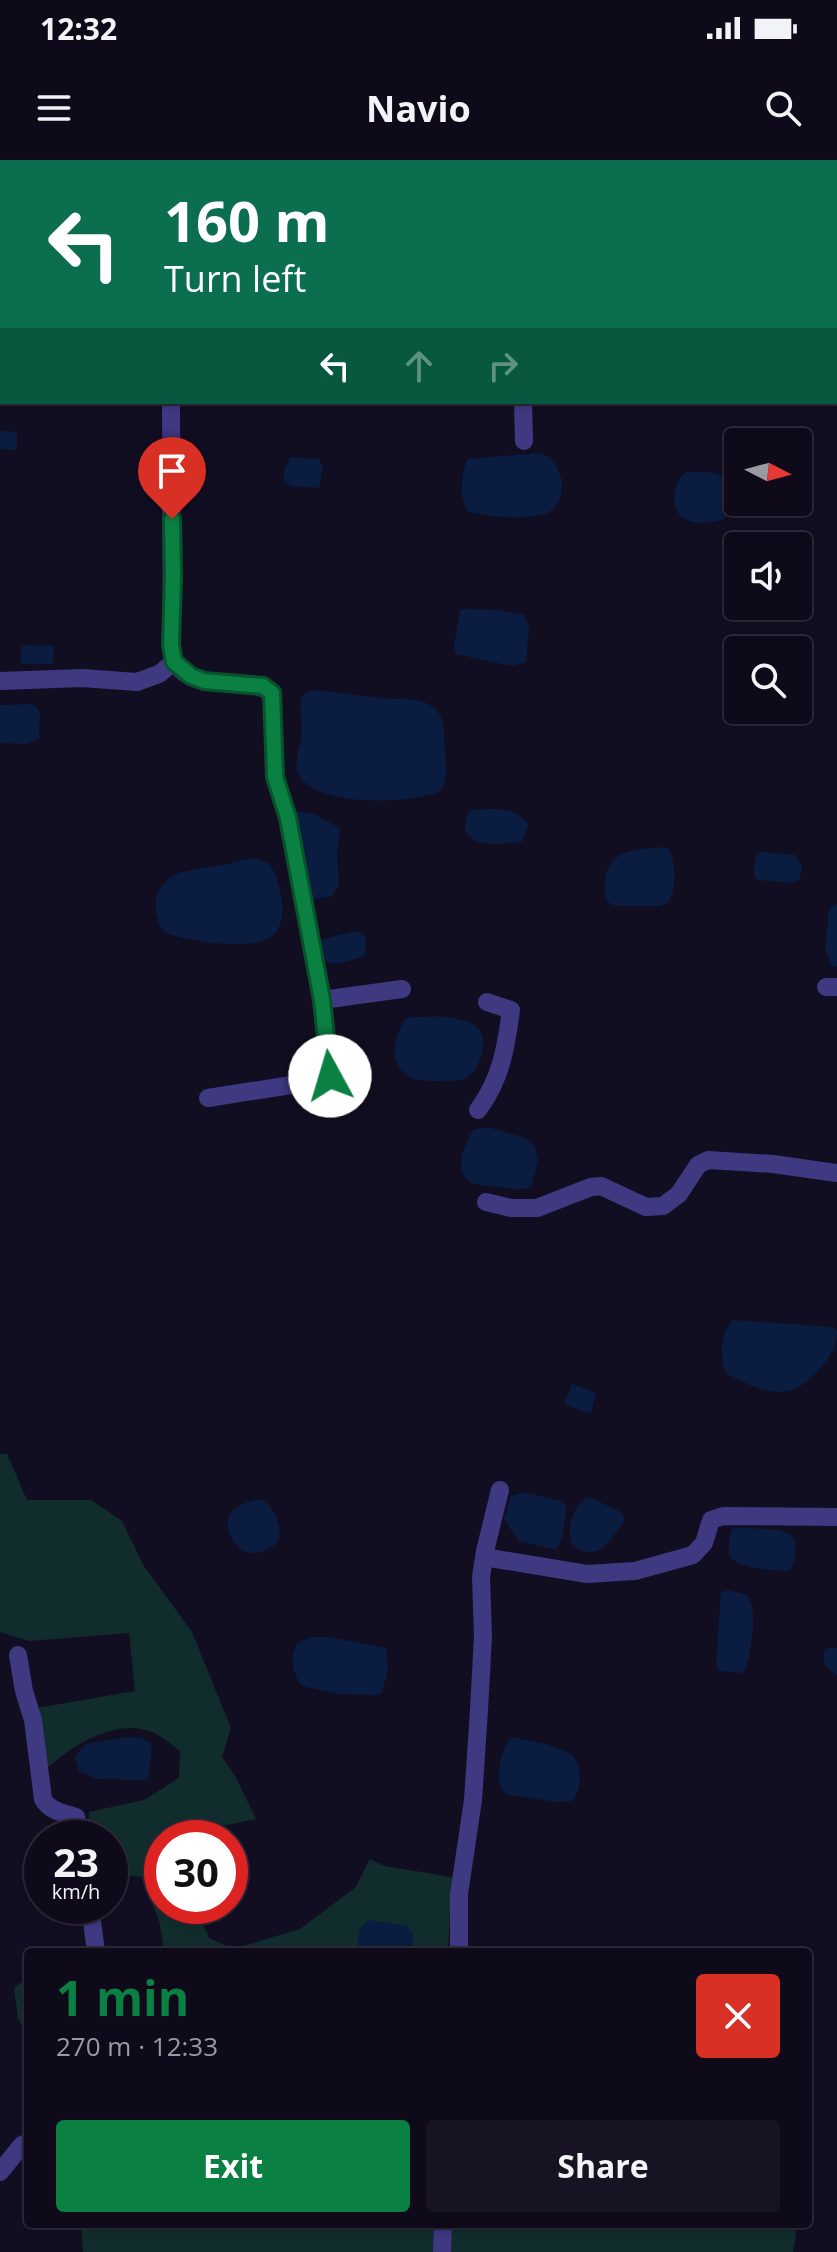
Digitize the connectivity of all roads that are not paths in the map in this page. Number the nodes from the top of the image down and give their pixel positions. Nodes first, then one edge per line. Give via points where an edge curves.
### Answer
1 (171, 404) edge
2 (523, 404) edge
3 (524, 441) dead end
4 (174, 662) junction
5 (0, 681) edge
6 (402, 989) dead end
7 (322, 1000) junction
8 (487, 1002) dead end
9 (208, 1098) dead end
10 (478, 1110) dead end
11 (837, 1173) edge
12 (486, 1202) dead end
13 (500, 1490) dead end
14 (837, 1517) edge
15 (484, 1557) junction
16 (18, 1655) dead end
17 (77, 1820) edge
18 (92, 1924) edge
19 (95, 1948) edge
20 (459, 1948) edge
21 (24, 2144) edge
22 (0, 2172) edge
23 (443, 2228) edge
24 (442, 2252) edge

1 - 4 street
2 - 3 street
4 - 5 street via 137,682
4 - 7 street via 204,681 263,686 272,693 275,777 288,818
6 - 7 street
7 - 9 street via 330,1076
8 - 10 street via 511,1010 506,1055 493,1091
11 - 12 street via 708,1160 663,1206 646,1207 601,1186 537,1208
13 - 15 street
14 - 15 street via 723,1516 711,1520 704,1543 693,1555 635,1571 587,1574
15 - 20 street via 474,1785 459,1894
16 - 17 street via 43,1799 46,1806
18 - 19 street
21 - 22 street
23 - 24 street

